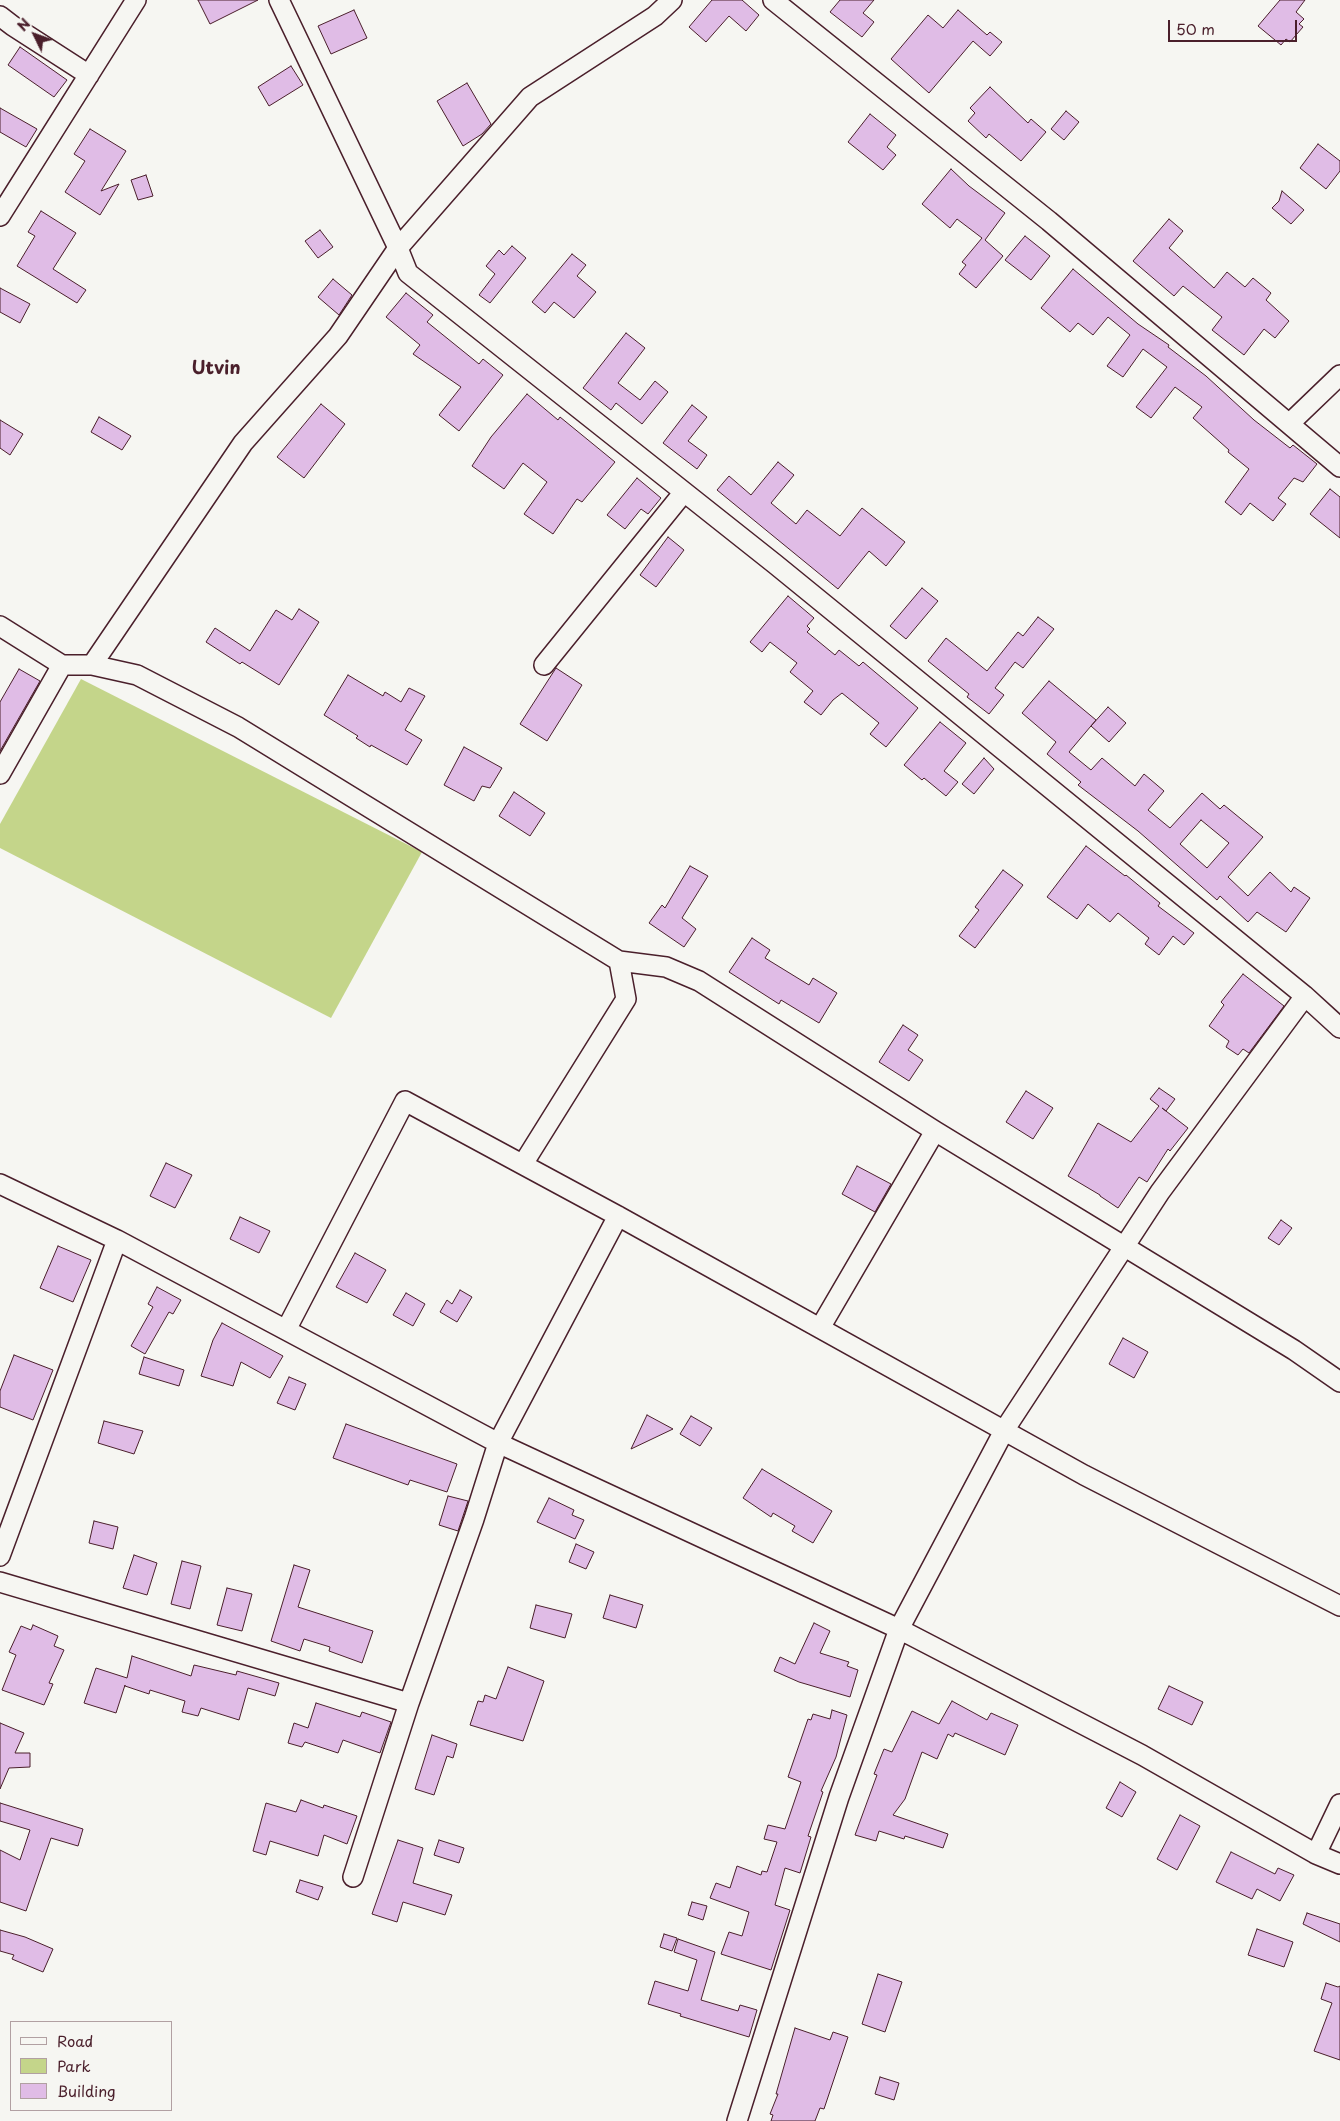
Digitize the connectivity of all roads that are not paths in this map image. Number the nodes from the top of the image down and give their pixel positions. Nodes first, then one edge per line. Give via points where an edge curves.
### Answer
1 (136, 0) edge
2 (279, 0) edge
3 (672, 0) edge
4 (774, 0) edge
5 (0, 16) edge
6 (89, 75) junction
7 (0, 216) edge
8 (398, 248) junction
9 (1340, 375) edge
10 (1289, 424) junction
11 (1340, 467) edge
12 (684, 492) junction
13 (0, 626) edge
14 (92, 664) junction
15 (62, 665) junction
16 (544, 665) dead end
17 (0, 774) edge
18 (619, 961) junction
19 (1305, 996) junction
20 (1340, 1028) edge
21 (935, 1131) junction
22 (523, 1164) junction
23 (0, 1184) edge
24 (618, 1216) junction
25 (117, 1240) junction
26 (1125, 1246) junction
27 (820, 1328) junction
28 (286, 1330) junction
29 (1340, 1382) edge
30 (1004, 1431) junction
31 (498, 1443) junction
32 (0, 1556) edge
33 (0, 1582) edge
34 (1340, 1606) edge
35 (899, 1629) junction
36 (409, 1703) junction
37 (1340, 1804) edge
38 (1316, 1854) junction
39 (1340, 1864) edge
40 (353, 1877) dead end
41 (737, 2121) edge

1 - 6 street
2 - 8 street
3 - 8 street via 655,16 530,97
4 - 10 street via 1049,221
5 - 6 street
6 - 7 street
8 - 12 street via 408,273
8 - 14 street via 338,336 243,443
9 - 10 street
10 - 11 street
12 - 16 street
12 - 19 street
13 - 15 street
14 - 15 street
14 - 18 street via 137,676 238,727
15 - 17 street
18 - 21 street via 666,967 698,981
18 - 22 street via 626,999
19 - 20 street
19 - 26 street via 1160,1192
21 - 26 street
21 - 27 street
22 - 24 street
22 - 28 street via 405,1101
23 - 25 street
24 - 27 street
24 - 31 street
25 - 28 street
25 - 32 street
26 - 29 street
26 - 30 street
27 - 30 street
28 - 31 street
30 - 34 street via 1084,1476
30 - 35 street
31 - 35 street
31 - 36 street
33 - 36 street
35 - 38 street via 1142,1756
35 - 41 street via 838,1796
36 - 40 street
37 - 38 street
38 - 39 street

